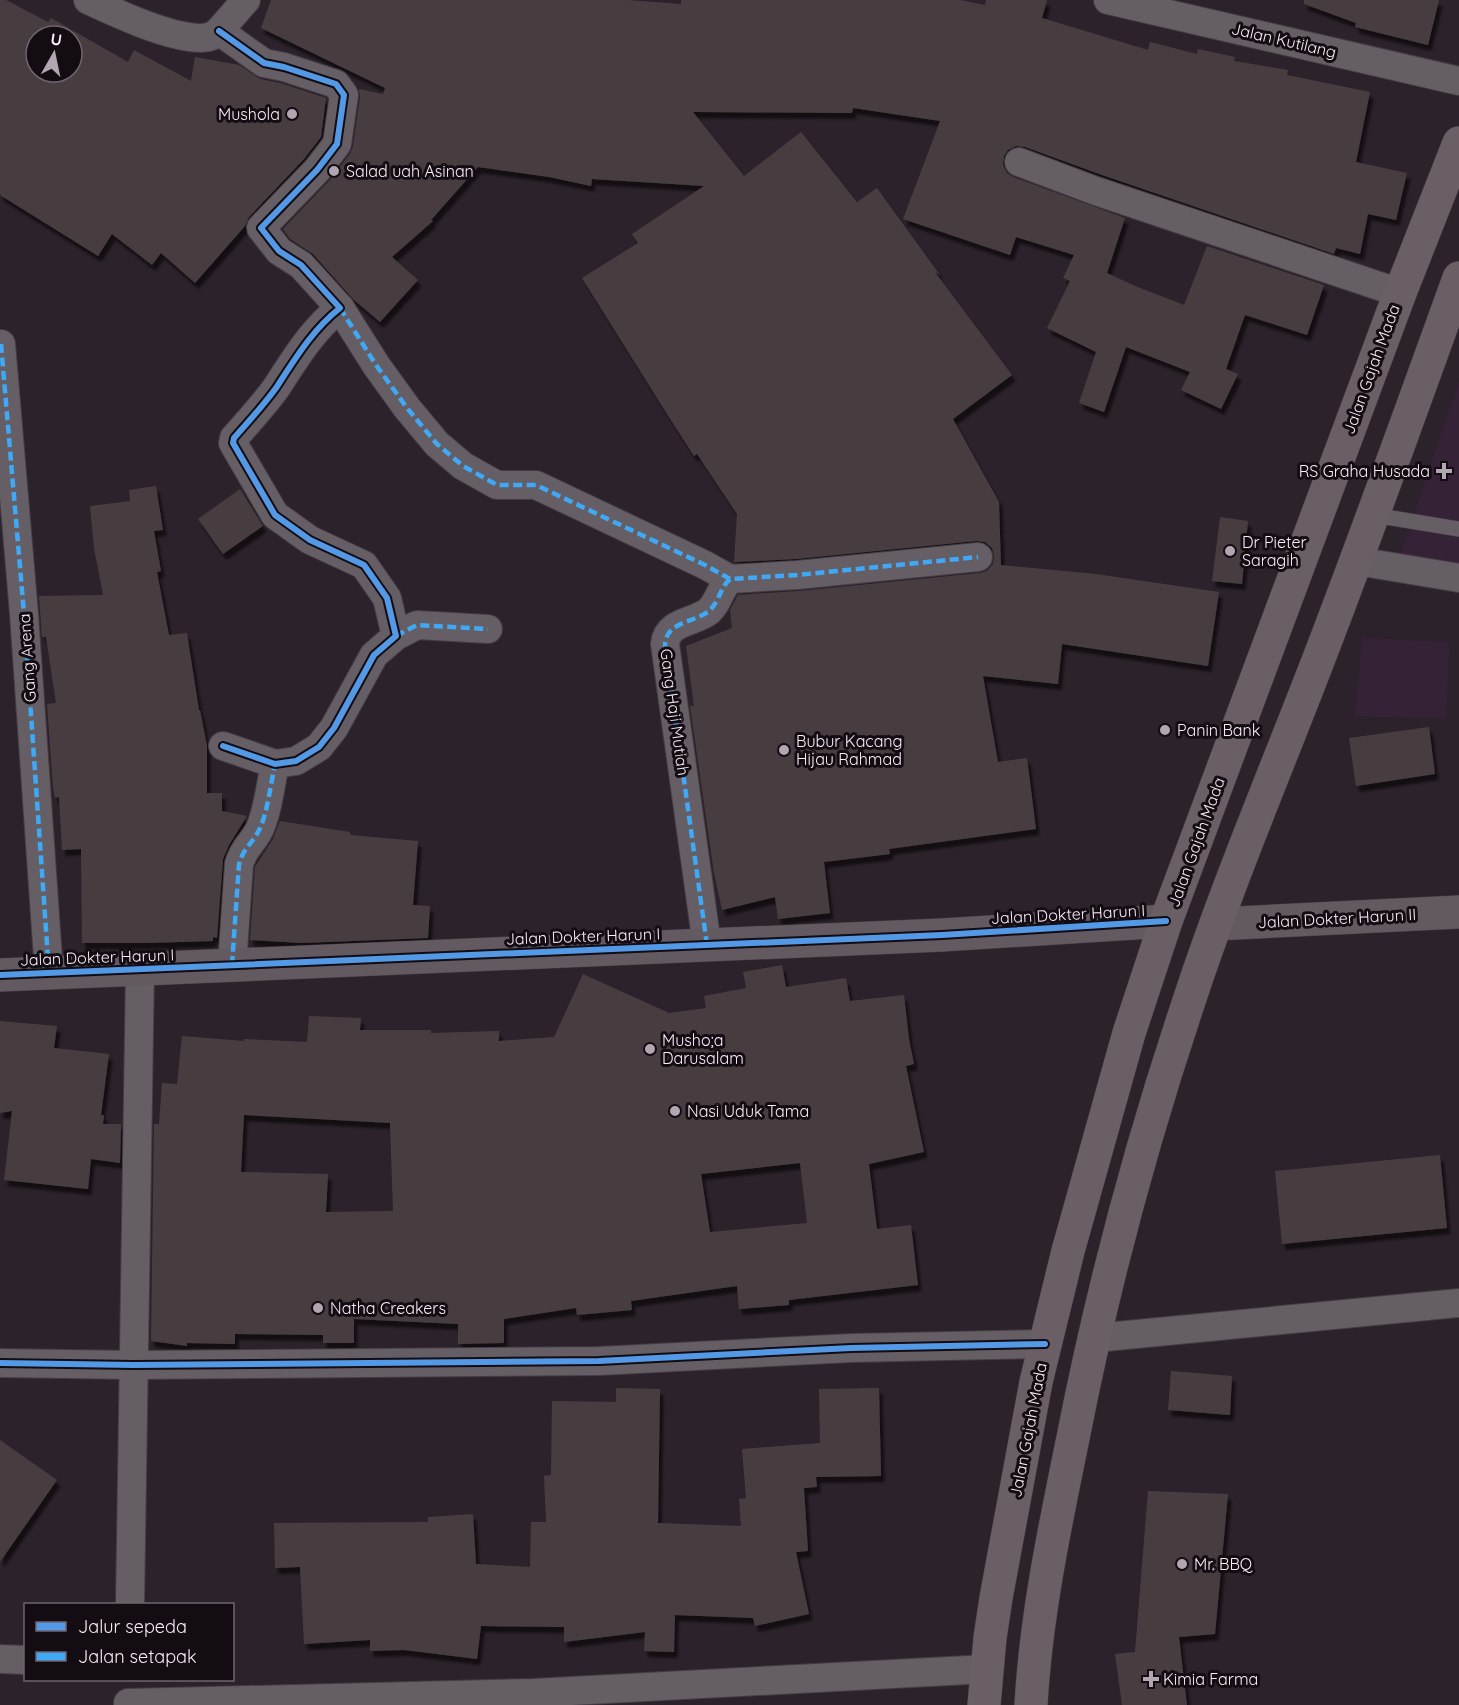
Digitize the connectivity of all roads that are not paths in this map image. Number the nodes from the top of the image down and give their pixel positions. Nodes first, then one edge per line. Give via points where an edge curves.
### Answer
1 (88, 0) edge
2 (246, 0) edge
3 (1108, 0) edge
4 (219, 31) junction
5 (1459, 81) edge
6 (1459, 143) edge
7 (1019, 162) dead end
8 (1459, 278) edge
9 (1400, 293) junction
10 (340, 308) junction
11 (1, 344) edge
12 (1338, 461) junction
13 (1388, 478) junction
14 (1374, 515) junction
15 (1459, 529) edge
16 (978, 557) dead end
17 (1357, 561) junction
18 (1459, 578) edge
19 (730, 579) junction
20 (488, 629) dead end
21 (396, 636) junction
22 (223, 746) dead end
23 (275, 764) junction
24 (1459, 912) edge
25 (1166, 921) junction
26 (1216, 924) junction
27 (707, 945) junction
28 (232, 964) junction
29 (140, 969) junction
30 (49, 973) junction
31 (0, 975) edge
32 (1459, 1303) edge
33 (1095, 1338) junction
34 (1045, 1344) junction
35 (0, 1363) edge
36 (134, 1365) junction
37 (1018, 1474) junction
38 (1064, 1480) junction
39 (130, 1603) edge
40 (0, 1659) edge
41 (24, 1660) edge
42 (987, 1669) junction
43 (128, 1696) edge
44 (984, 1705) edge
45 (1031, 1705) edge

1 - 4 street via 159,29 204,38
2 - 4 street
3 - 5 street, Jalan Kutilang
4 - 10 street via 264,63 336,84 344,95 337,144 261,228 279,251 301,265
6 - 9 main road, Jalan Gajah Mada
7 - 9 street
8 - 13 main road
9 - 12 main road, Jalan Gajah Mada
10 - 19 street via 407,408 437,444 463,466 497,485 536,485
10 - 21 street via 301,348 233,444 275,515 310,540 364,565 387,598
11 - 30 street, Gang Arena
12 - 13 main road
12 - 25 main road, Jalan Gajah Mada
13 - 14 main road
14 - 15 lane
14 - 17 main road
16 - 19 street
17 - 18 street
17 - 26 main road
19 - 27 street, Gang Haji Mutiah via 708,611 673,628 665,644
20 - 21 street via 417,625
21 - 23 street via 374,655 340,720 319,747 296,761
22 - 23 street
23 - 28 street via 262,824 239,864
24 - 26 street, Jalan Dokter Harun II
25 - 27 street, Jalan Dokter Harun I
25 - 34 main road, Jalan Gajah Mada via 1129,1033
26 - 33 main road via 1154,1113
27 - 28 street, Jalan Dokter Harun I
28 - 29 street, Jalan Dokter Harun I
29 - 30 street, Jalan Dokter Harun I
29 - 36 street
30 - 31 street, Jalan Dokter Harun I
32 - 33 street
33 - 38 main road
34 - 36 street via 851,1348 599,1361
34 - 37 main road, Jalan Gajah Mada
35 - 36 street
36 - 39 street
37 - 38 main road
37 - 42 main road, Jalan Gajah Mada
38 - 45 main road via 1035,1648
40 - 41 street
42 - 43 street via 533,1693
42 - 44 main road, Jalan Gajah Mada

